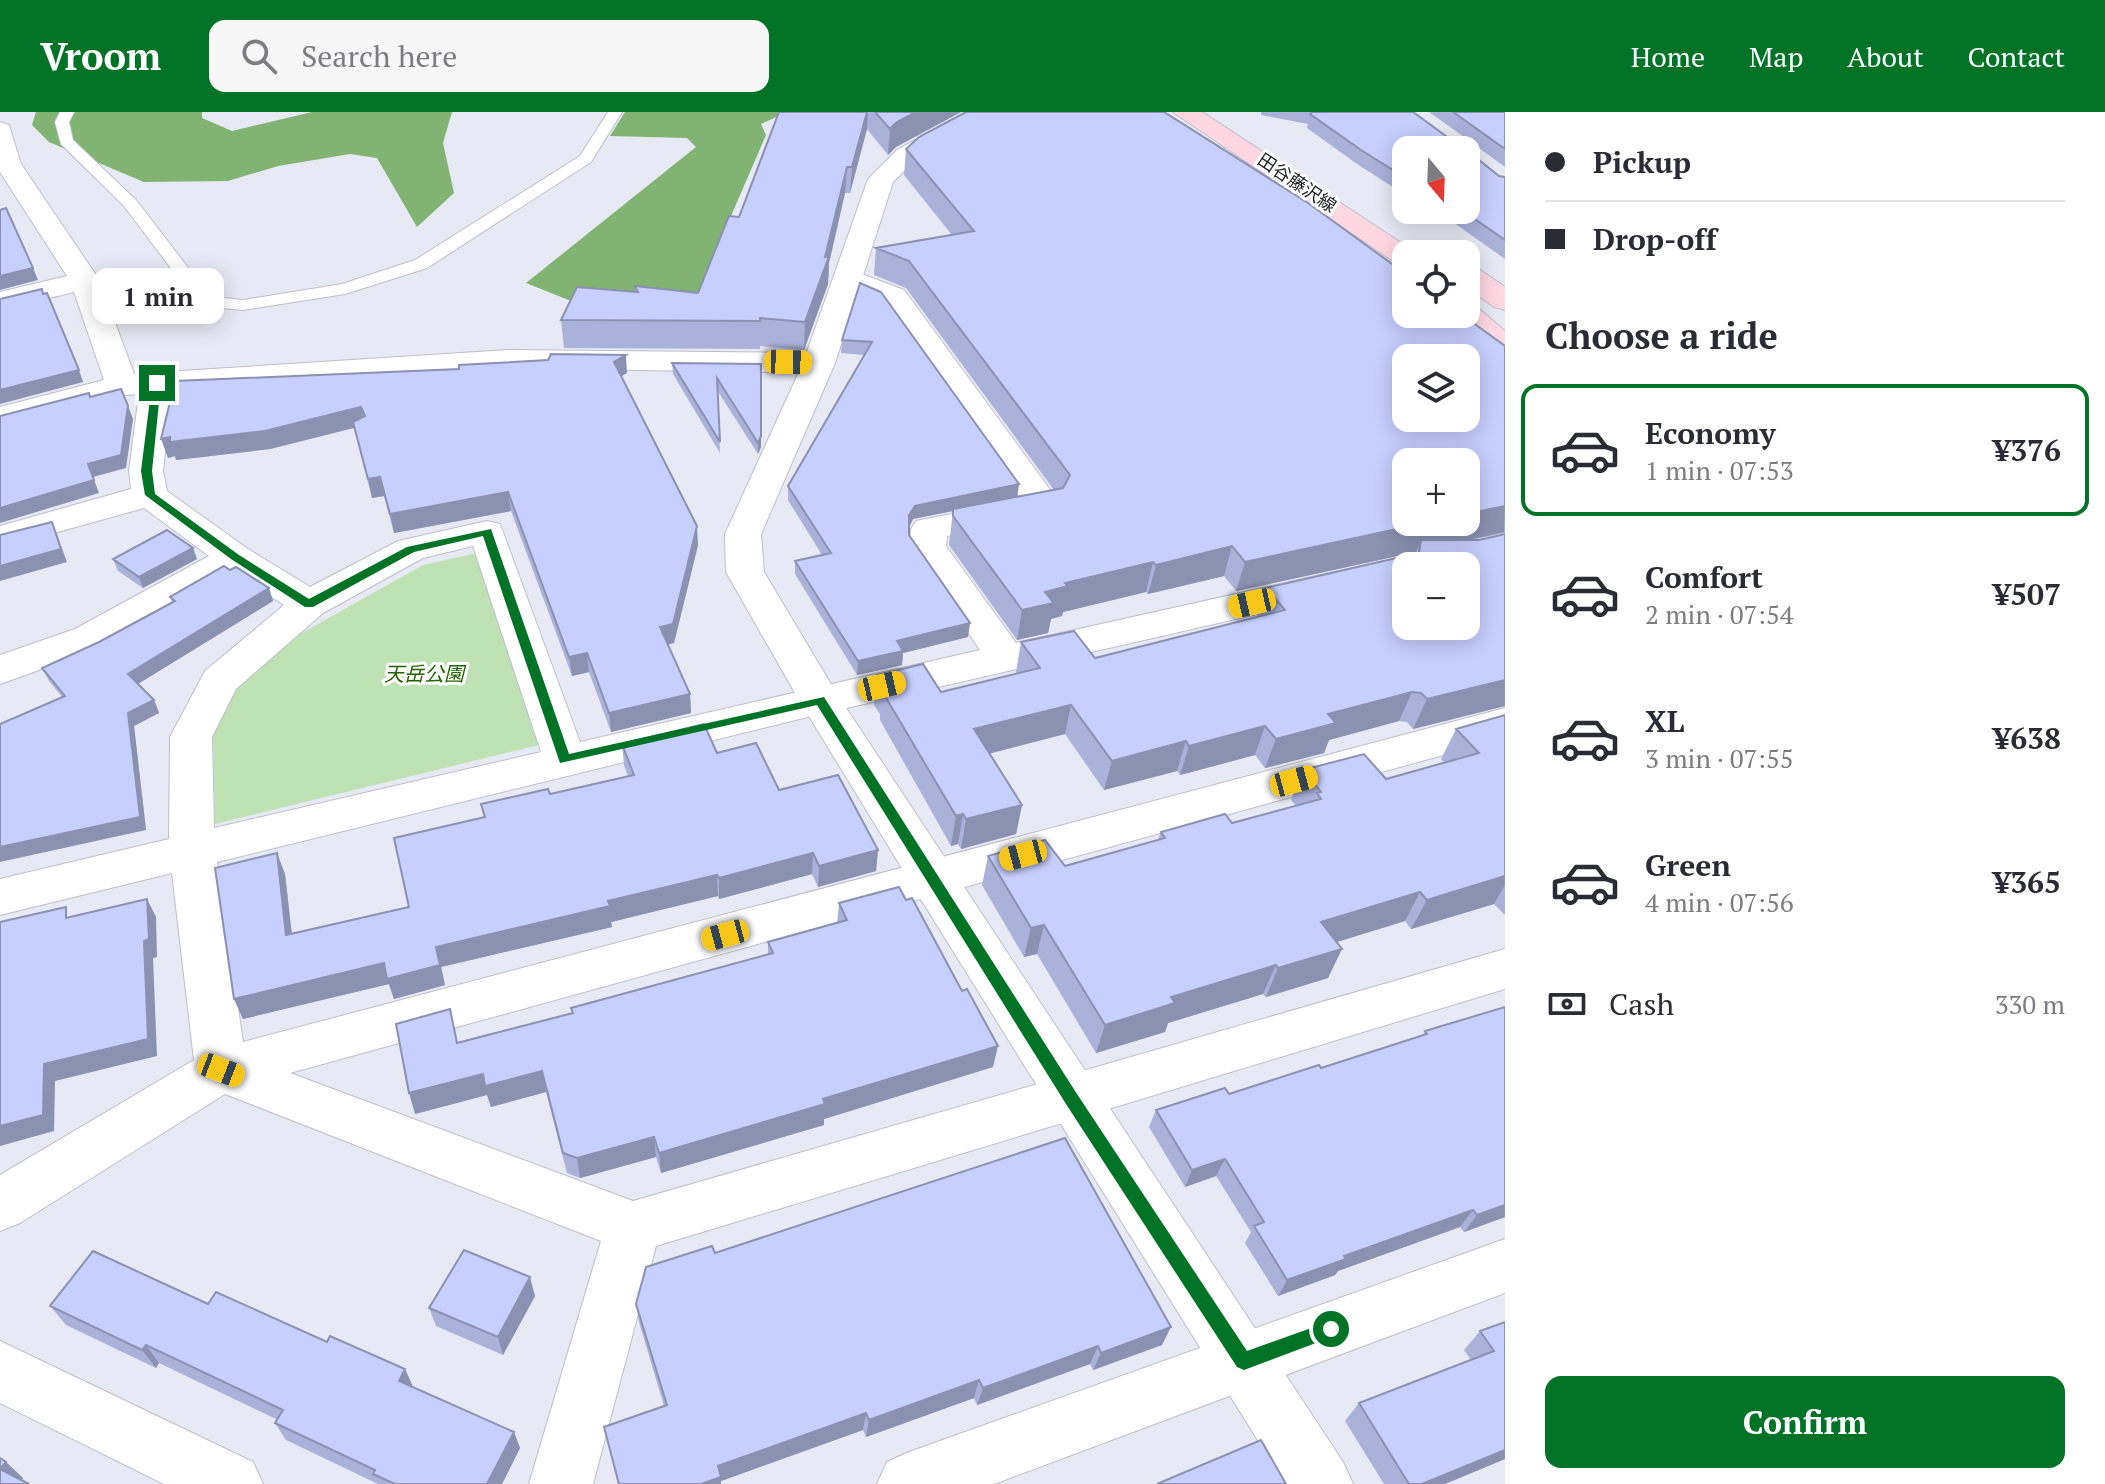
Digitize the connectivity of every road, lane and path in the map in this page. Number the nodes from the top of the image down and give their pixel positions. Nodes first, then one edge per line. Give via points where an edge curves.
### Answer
1 (1, 112) edge
2 (67, 112) edge
3 (615, 112) edge
4 (986, 112) edge
5 (1185, 112) edge
6 (1217, 112) edge
7 (0, 129) edge
8 (4, 164) edge
9 (1398, 240) edge
10 (1392, 243) edge
11 (849, 279) junction
12 (85, 281) junction
13 (1480, 283) edge
14 (0, 301) edge
15 (1505, 301) edge
16 (1480, 312) edge
17 (1480, 325) edge
18 (1505, 331) edge
19 (1505, 347) edge
20 (819, 363) junction
21 (139, 384) junction
22 (0, 417) edge
23 (150, 495) junction
24 (0, 537) edge
25 (235, 557) junction
26 (1392, 571) edge
27 (309, 604) junction
28 (1007, 659) junction
29 (0, 670) edge
30 (820, 700) junction
31 (1505, 723) edge
32 (565, 760) junction
33 (192, 849) junction
34 (933, 880) junction
35 (0, 897) edge
36 (1505, 969) edge
37 (221, 1070) junction
38 (1072, 1099) junction
39 (0, 1205) edge
40 (633, 1227) junction
41 (1505, 1266) edge
42 (1244, 1361) junction
43 (0, 1371) edge
44 (231, 1484) edge
45 (561, 1484) edge
46 (909, 1484) edge
47 (1321, 1484) edge

1 - 7 street
2 - 3 lane via 62,122 66,141 130,203 200,295 243,305 345,289 421,264 586,159
4 - 11 street via 906,155 881,179
5 - 10 main road, 田谷藤沢線
6 - 9 main road, 田谷藤沢線 via 1344,187
7 - 8 street
8 - 12 street
11 - 20 street
11 - 28 street via 893,296 1044,506 929,529 928,547
12 - 14 street
12 - 21 street
13 - 15 main road
16 - 18 main road
17 - 19 main road
20 - 21 street via 508,359
20 - 30 street via 743,534 745,572
21 - 22 street
21 - 23 street
23 - 24 street
23 - 25 street
25 - 27 street
25 - 29 street via 89,638
26 - 28 street
27 - 32 street via 411,549 487,532
27 - 33 street via 219,681 191,737
28 - 30 street
30 - 32 street
30 - 34 street
31 - 34 street
32 - 33 street
33 - 35 street
33 - 37 street
34 - 37 street
34 - 38 street
36 - 38 street
37 - 39 street
37 - 40 street
38 - 40 street
38 - 42 street
40 - 45 street
41 - 42 street
42 - 46 street
42 - 47 street
43 - 44 street

